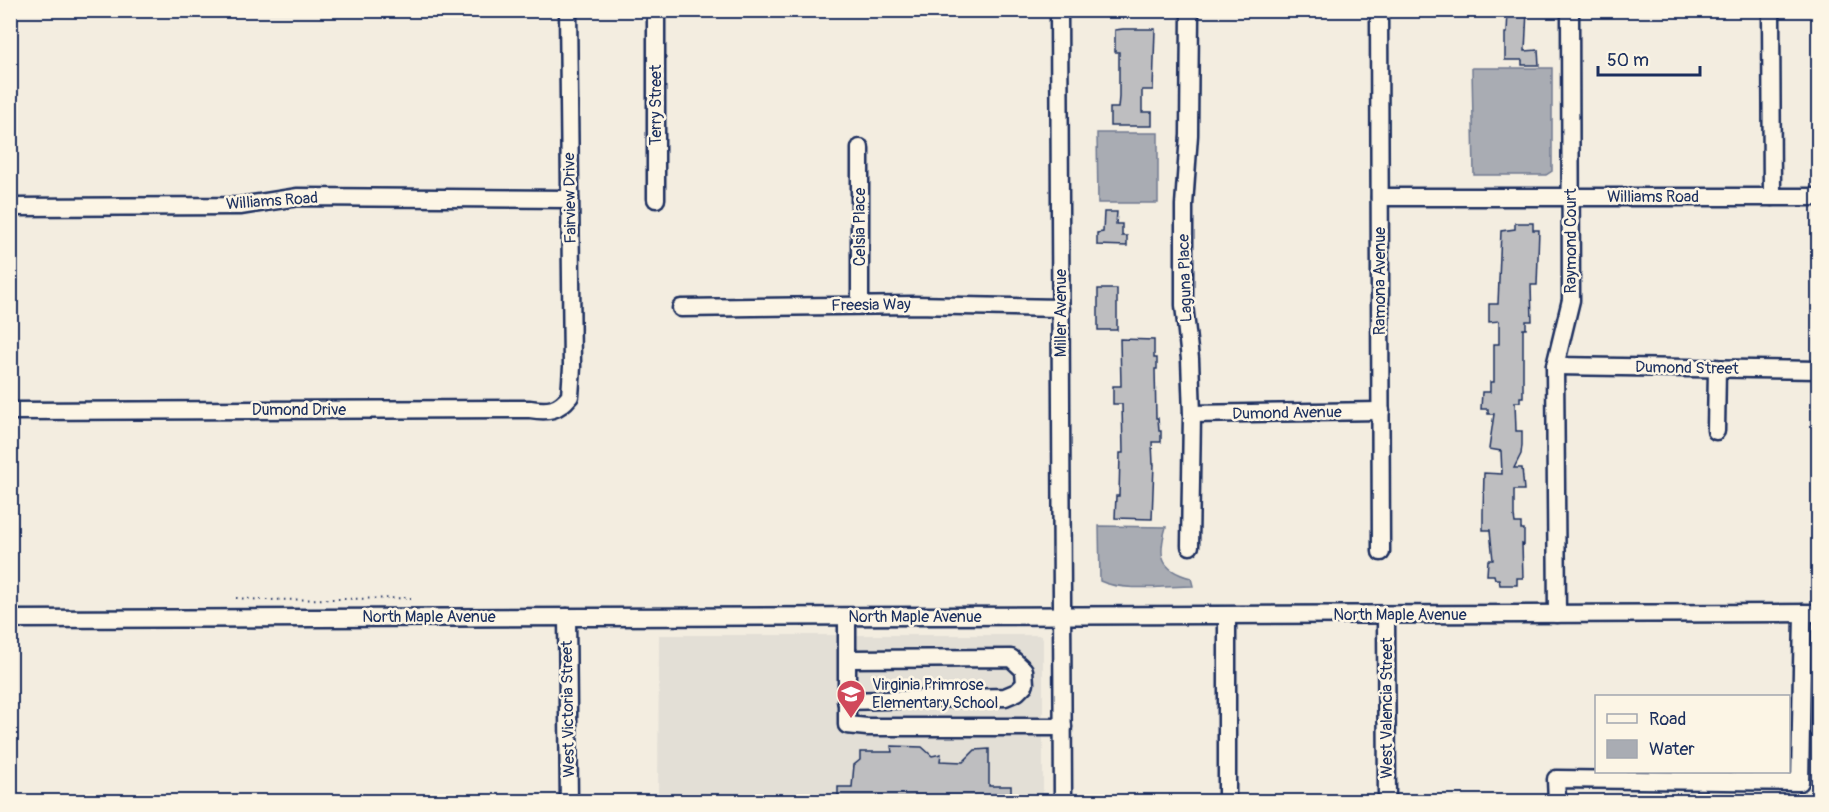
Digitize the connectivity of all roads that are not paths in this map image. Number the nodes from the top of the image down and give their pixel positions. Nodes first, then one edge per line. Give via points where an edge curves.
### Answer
1 (568, 10) edge
2 (656, 10) edge
3 (1059, 10) edge
4 (1190, 10) edge
5 (1379, 10) edge
6 (1570, 10) edge
7 (1771, 10) edge
8 (860, 148) dead end
9 (1380, 197) junction
10 (1572, 197) junction
11 (1772, 197) junction
12 (1818, 197) edge
13 (570, 199) junction
14 (656, 199) dead end
15 (10, 207) edge
16 (860, 305) junction
17 (681, 308) dead end
18 (1061, 308) junction
19 (1555, 366) junction
20 (1718, 368) junction
21 (1818, 370) edge
22 (571, 385) joint
23 (10, 411) edge
24 (1381, 411) junction
25 (1192, 414) junction
26 (1716, 431) dead end
27 (1190, 546) dead end
28 (1381, 552) dead end
29 (1811, 613) edge
30 (1557, 614) junction
31 (1386, 615) junction
32 (1063, 616) junction
33 (1227, 616) junction
34 (567, 617) junction
35 (847, 617) junction
36 (10, 619) edge
37 (848, 659) junction
38 (846, 701) junction
39 (1063, 727) junction
40 (569, 801) edge
41 (1064, 801) edge
42 (1227, 801) edge
43 (1387, 801) edge
44 (1557, 801) edge

1 - 13 street, Fairview Drive
2 - 14 street, Terry Street
3 - 18 street, Miller Avenue
4 - 25 street, Laguna Place via 1184,283
5 - 9 street, Ramona Avenue
6 - 10 street, Raymond Court
7 - 11 street
8 - 16 street, Celsia Place
9 - 10 street, Williams Road
9 - 24 street, Ramona Avenue
10 - 11 street, Williams Road
10 - 19 street, Raymond Court via 1571,300
11 - 12 street, Williams Road
13 - 15 street, Williams Road via 298,197 240,206
13 - 22 street, Fairview Drive
16 - 17 street, Freesia Way
16 - 18 street, Freesia Way
18 - 32 street, Miller Avenue
19 - 20 street, Dumond Street
19 - 30 street, Raymond Court
20 - 21 street, Dumond Street
20 - 26 street
22 - 23 street, Dumond Drive via 564,404 548,412
24 - 25 street, Dumond Avenue
24 - 28 street, Ramona Avenue
25 - 27 street, Laguna Place
29 - 30 street, North Maple Avenue
29 - 44 street via 1800,782 1556,779
30 - 31 street, North Maple Avenue
31 - 33 street, North Maple Avenue
31 - 43 street, West Valencia Street
32 - 33 street, North Maple Avenue
32 - 35 street, North Maple Avenue
32 - 39 street, Miller Avenue
33 - 42 street
34 - 35 street, North Maple Avenue
34 - 36 street, North Maple Avenue
34 - 40 street, West Victoria Street
35 - 37 street
37 - 38 street
37 - 38 street via 1011,658 1024,670 1025,684 1005,697
38 - 39 street via 848,725
39 - 41 street, Miller Avenue

